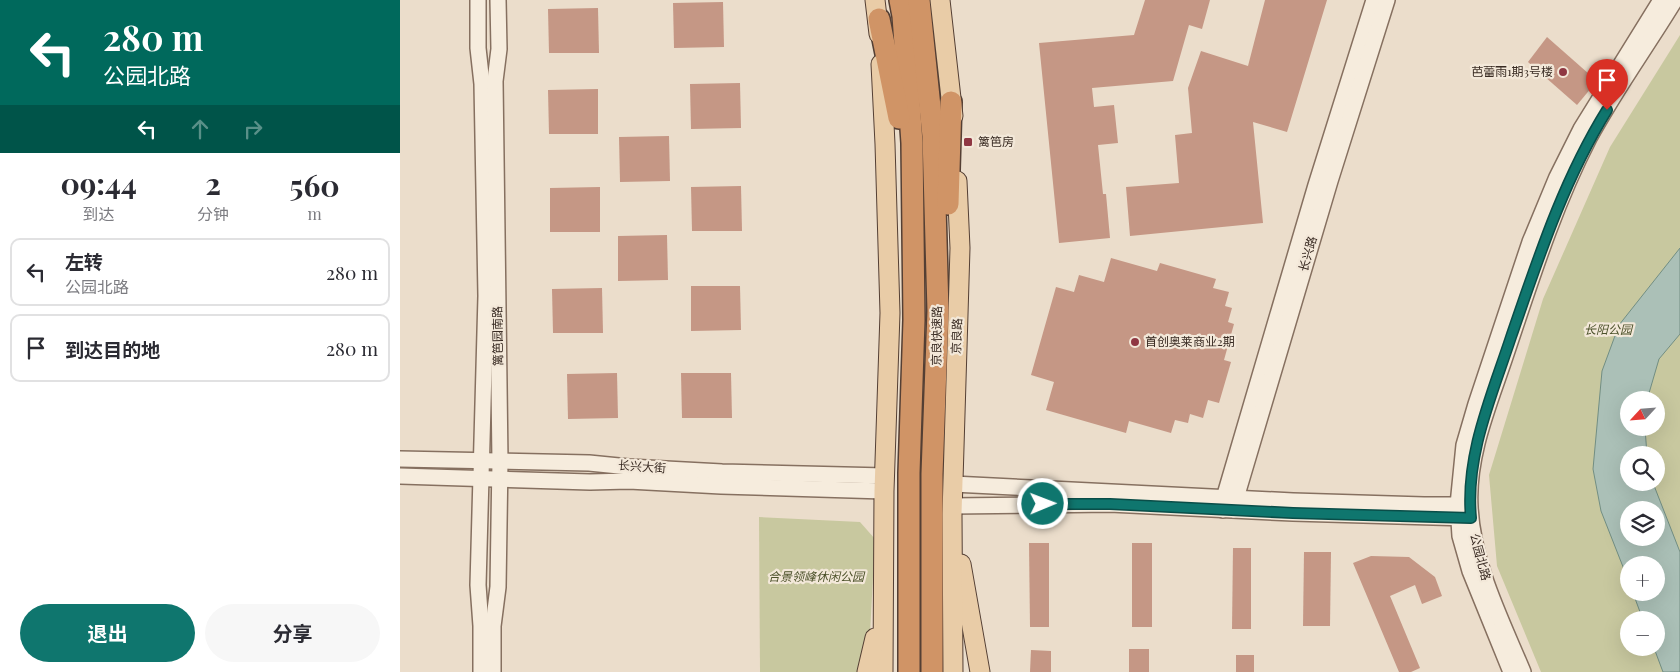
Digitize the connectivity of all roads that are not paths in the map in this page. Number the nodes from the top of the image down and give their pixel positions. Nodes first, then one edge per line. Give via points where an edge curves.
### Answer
1 (478, 0) edge
2 (498, 0) edge
3 (900, 0) edge
4 (919, 0) edge
5 (940, 0) edge
6 (1374, 0) edge
7 (1387, 0) edge
8 (1661, 0) edge
9 (1675, 0) edge
10 (877, 10) edge
11 (952, 102) junction
12 (912, 177) junction
13 (938, 339) junction
14 (400, 459) edge
15 (480, 460) junction
16 (500, 461) junction
17 (400, 476) edge
18 (480, 478) junction
19 (500, 479) junction
20 (884, 484) junction
21 (953, 484) junction
22 (1229, 504) junction
23 (952, 510) junction
24 (1464, 512) junction
25 (883, 593) junction
26 (481, 672) edge
27 (493, 672) edge
28 (867, 672) edge
29 (882, 672) edge
30 (909, 672) edge
31 (932, 672) edge
32 (953, 672) edge
33 (980, 672) edge
34 (1511, 672) edge
35 (1524, 672) edge

1 - 15 street, 篱笆园南路 via 486,296
2 - 16 street, 篱笆园南路 via 499,49 495,90
3 - 12 highway, 京良快速路
4 - 13 highway, 京良快速路 via 933,136
5 - 11 main road, 京良路
6 - 22 street, 长兴路 via 1316,185
7 - 22 street, 长兴路
8 - 24 street, 公园北路 via 1581,129 1530,242 1464,445
9 - 24 street, 公园北路 via 1590,137 1568,183 1543,245 1476,447
10 - 12 highway
10 - 20 main road via 890,313
11 - 13 highway via 946,258
11 - 21 main road, 京良路 via 960,248
12 - 30 highway, 京良快速路 via 914,320 909,473
13 - 31 highway, 京良快速路 via 932,474
14 - 15 street, 长兴大街
15 - 16 street, 长兴大街
15 - 18 street, 篱笆园南路
16 - 19 street, 篱笆园南路
16 - 20 street, 长兴大街 via 589,462
17 - 18 street, 长兴大街
18 - 19 street, 长兴大街
18 - 26 street, 篱笆园南路 via 478,585
19 - 20 street, 长兴大街 via 721,486
19 - 27 street, 篱笆园南路
20 - 25 main road
21 - 22 street
21 - 23 main road, 京良路
22 - 23 street via 1078,504
22 - 24 street via 1424,506
23 - 32 main road, 京良路
23 - 33 main road
24 - 34 street, 公园北路 via 1460,536 1470,571
24 - 35 street, 公园北路 via 1480,567
25 - 28 main road
25 - 29 main road

